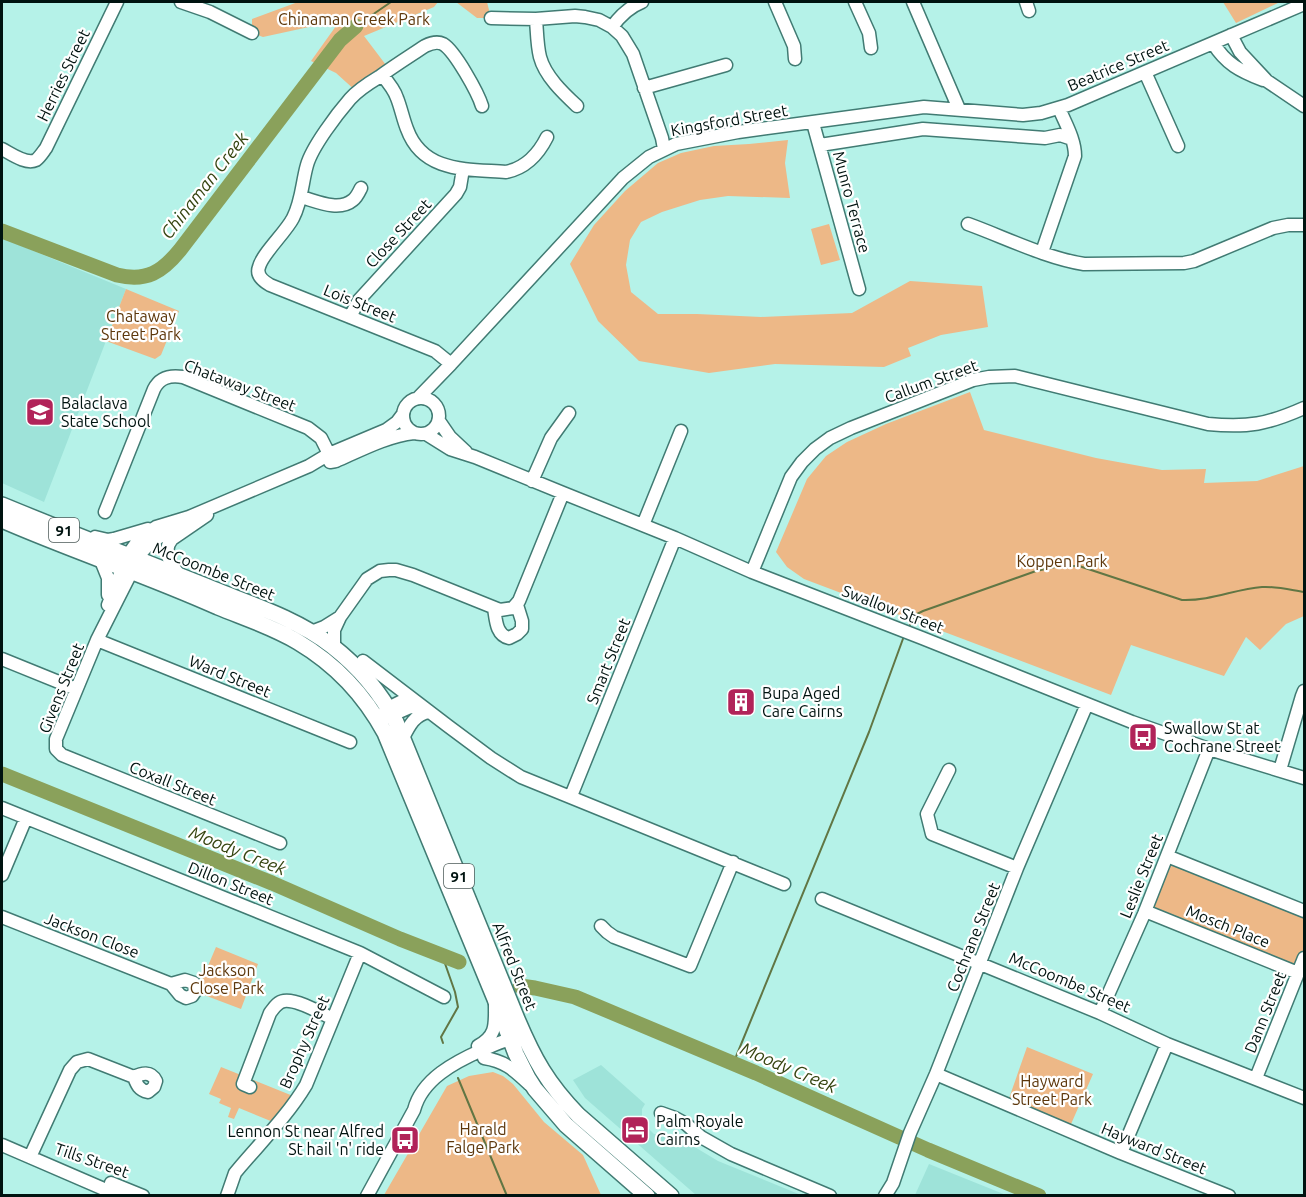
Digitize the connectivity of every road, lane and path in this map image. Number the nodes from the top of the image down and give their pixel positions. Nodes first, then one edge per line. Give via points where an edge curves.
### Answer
1 (117, 2) edge
2 (181, 2) edge
3 (642, 2) edge
4 (775, 2) edge
5 (855, 2) edge
6 (913, 2) edge
7 (1299, 2) edge
8 (1305, 4) edge
9 (1282, 13) junction
10 (491, 18) dead end
11 (536, 19) junction
12 (612, 27) junction
13 (252, 33) dead end
14 (1231, 35) junction
15 (1213, 43) junction
16 (871, 48) dead end
17 (795, 59) dead end
18 (726, 65) dead end
19 (1145, 72) junction
20 (382, 75) junction
21 (1267, 81) junction
22 (644, 88) junction
23 (482, 106) dead end
24 (577, 106) dead end
25 (1305, 106) edge
26 (1059, 108) junction
27 (959, 109) junction
28 (813, 123) junction
29 (547, 137) dead end
30 (1072, 139) junction
31 (820, 145) junction
32 (1178, 146) dead end
33 (2, 149) edge
34 (664, 149) junction
35 (464, 169) junction
36 (361, 188) dead end
37 (301, 197) junction
38 (968, 224) dead end
39 (1305, 225) edge
40 (1042, 252) junction
41 (859, 289) dead end
42 (350, 317) junction
43 (451, 364) junction
44 (418, 398) junction
45 (1305, 408) edge
46 (569, 413) dead end
47 (403, 414) junction
48 (439, 415) junction
49 (681, 431) dead end
50 (420, 434) junction
51 (335, 455) junction
52 (475, 458) junction
53 (532, 481) junction
54 (563, 493) junction
55 (230, 499) junction
56 (2, 505) edge
57 (105, 512) dead end
58 (189, 517) junction
59 (2, 520) edge
60 (45, 523) junction
61 (643, 525) junction
62 (156, 527) junction
63 (675, 538) junction
64 (100, 558) junction
65 (129, 564) junction
66 (752, 572) junction
67 (176, 581) junction
68 (118, 599) junction
69 (517, 605) junction
70 (494, 608) junction
71 (105, 611) junction
72 (340, 616) junction
73 (311, 632) junction
74 (98, 640) junction
75 (334, 647) junction
76 (2, 659) edge
77 (363, 661) dead end
78 (76, 689) junction
79 (1305, 691) edge
80 (410, 697) junction
81 (1087, 704) junction
82 (424, 709) junction
83 (386, 714) junction
84 (403, 738) junction
85 (350, 742) dead end
86 (56, 748) joint
87 (1209, 749) junction
88 (949, 770) dead end
89 (1280, 770) junction
90 (1305, 778) edge
91 (571, 796) junction
92 (2, 808) edge
93 (26, 818) junction
94 (280, 843) dead end
95 (1167, 856) junction
96 (733, 862) junction
97 (1017, 868) junction
98 (2, 875) edge
99 (784, 884) dead end
100 (822, 899) dead end
101 (1145, 911) junction
102 (1305, 911) edge
103 (2, 917) edge
104 (601, 926) dead end
105 (360, 953) junction
106 (1305, 958) edge
107 (980, 963) junction
108 (1298, 973) junction
109 (171, 984) dead end
110 (444, 997) dead end
111 (495, 999) junction
112 (1100, 1013) junction
113 (333, 1019) junction
114 (516, 1040) junction
115 (1167, 1044) junction
116 (484, 1058) junction
117 (936, 1074) junction
118 (134, 1077) dead end
119 (1256, 1078) junction
120 (243, 1084) dead end
121 (427, 1086) junction
122 (535, 1089) junction
123 (1305, 1098) edge
124 (414, 1110) junction
125 (662, 1113) dead end
126 (2, 1145) edge
127 (1121, 1153) junction
128 (30, 1157) junction
129 (893, 1189) edge
130 (367, 1193) edge
131 (120, 1196) edge
132 (143, 1196) edge
133 (227, 1196) edge
134 (647, 1196) edge
135 (670, 1196) edge
136 (830, 1196) edge
137 (885, 1196) edge
138 (1228, 1196) edge

1 - 33 street, Herries Street via 46,148 35,160 24,160
2 - 13 street
3 - 12 street
4 - 17 street via 794,46
5 - 16 street via 869,33
6 - 27 street
7 - 9 street, Beatrice Street
8 - 9 street, Beatrice Street
9 - 14 street, Beatrice Street
10 - 11 street
11 - 12 street via 585,17
11 - 24 street via 545,69
12 - 22 street via 630,48
14 - 15 street, Beatrice Street
14 - 21 street via 1240,52
15 - 19 street, Beatrice Street
15 - 21 street via 1226,61
18 - 22 street
19 - 26 street, Beatrice Street
19 - 32 street
20 - 23 street via 437,42 452,52
20 - 35 street via 394,92 418,149 435,162
20 - 37 street via 351,98 317,145 307,165
21 - 25 street
22 - 34 street via 652,130
26 - 27 street, Beatrice Street via 1023,115
26 - 30 street
27 - 28 street, Kingsford Street via 924,107
28 - 31 street, Munro Terrace
28 - 34 street, Kingsford Street via 692,140
29 - 35 street via 527,164 514,170
30 - 31 street via 1060,135 1045,138 923,129
30 - 40 street via 1073,165
31 - 41 street, Munro Terrace
34 - 43 street, Kingsford Street via 623,178
35 - 42 street, Close Street via 456,194 359,300
36 - 37 street via 346,204 329,205
37 - 42 street, Lois Street via 289,225 262,260 258,273 270,285
38 - 40 street
39 - 40 street via 1273,228 1184,263 1084,264
42 - 43 street, Lois Street via 435,351
43 - 44 street, Kingsford Street
43 - 48 street, Kingsford Street via 437,387
44 - 47 street via 408,404
44 - 48 street via 435,403
45 - 66 street, Callum Street via 1256,424 1208,424 1016,376 973,380 850,428 815,449 791,477
46 - 53 street via 550,438
47 - 50 street via 405,426
47 - 51 street via 389,428
48 - 50 street via 437,427
48 - 52 street, Swallow Street via 444,429
49 - 61 street
50 - 51 street via 404,434
50 - 52 street, Swallow Street
51 - 55 street
51 - 57 street, Chataway Street via 308,428 183,377 171,376 162,379 154,389
52 - 53 street, Swallow Street
53 - 54 street, Swallow Street
54 - 61 street, Swallow Street
54 - 69 street
55 - 58 street
55 - 67 street via 169,543 167,556
56 - 60 main road, McCoombe Street / 91
58 - 62 street
58 - 65 street via 151,542
59 - 64 main road, McCoombe Street / 91
60 - 62 street via 108,540
60 - 65 main road, McCoombe Street / 91
61 - 63 street, Swallow Street
62 - 65 street via 140,538
63 - 66 street, Swallow Street
63 - 91 street, Smart Street
64 - 65 main road, McCoombe Street / 91
64 - 71 street, Givens Street via 109,583
65 - 67 main road, McCoombe Street / 91
65 - 68 street, Givens Street
65 - 71 street, Givens Street
66 - 81 street, Swallow Street
67 - 68 street, Givens Street via 138,583
67 - 73 main road, McCoombe Street / 91 via 267,610
67 - 83 main road, McCoombe Street / 91 via 298,642
68 - 74 street, Givens Street
69 - 70 street via 507,610
69 - 70 street via 522,629 509,638 499,631
70 - 72 street via 413,575 389,570 367,579
71 - 74 street, Givens Street
72 - 73 street
72 - 75 street via 334,630
73 - 75 main road, McCoombe Street / 91
74 - 78 street, Givens Street
74 - 85 street, Ward Street
75 - 83 main road, McCoombe Street / 91 via 369,681
76 - 78 street
77 - 80 street
78 - 86 street, Givens Street
79 - 89 street
80 - 82 street
80 - 83 street
81 - 87 street, Swallow Street
81 - 97 street, Cochrane Street
82 - 83 street via 408,708
82 - 84 street
82 - 91 street via 521,777
83 - 84 main road, Alfred Street / 91
83 - 111 main road, Alfred Street / 91 via 385,733
84 - 114 main road, Alfred Street / 91
86 - 94 street, Coxall Street via 62,755
87 - 89 street, Swallow Street
87 - 95 street, Leslie Street
88 - 97 street via 927,814 932,834
89 - 90 street, Swallow Street
91 - 96 street
92 - 93 street, Dillon Street
93 - 98 street
93 - 105 street, Dillon Street
95 - 101 street, Leslie Street
95 - 102 street
96 - 99 street
96 - 104 street via 690,966 614,937
97 - 107 street, Cochrane Street
100 - 107 street, McCoombe Street
101 - 108 street, Mosch Place
101 - 112 street, Leslie Street
103 - 109 street, Jackson Close
105 - 110 street, Dillon Street
105 - 113 street, Brophy Street
106 - 108 street, Dann Street
107 - 112 street, McCoombe Street
107 - 117 street, Cochrane Street
108 - 119 street, Dann Street
111 - 114 main road, Alfred Street / 91
111 - 121 street via 494,1026 489,1038 445,1063 434,1072
112 - 115 street, McCoombe Street
113 - 120 street via 294,1001 276,1005
113 - 133 street, Brophy Street via 306,1085 240,1167
114 - 116 street
114 - 121 street via 454,1064
114 - 122 main road, Alfred Street / 91
114 - 135 main road, Alfred Street / 91 via 564,1101
115 - 119 street, McCoombe Street
115 - 127 street
116 - 122 street via 511,1068
116 - 124 street via 452,1074
117 - 127 street, Hayward Street
117 - 129 street, Cochrane Street via 910,1133
118 - 128 street via 88,1059 77,1062 69,1070
119 - 123 street, McCoombe Street
121 - 124 street
122 - 134 main road, Alfred Street / 91 via 566,1125
124 - 130 street
125 - 136 street via 731,1154
126 - 128 street, Tills Street
127 - 138 street, Hayward Street
128 - 131 street, Tills Street
128 - 132 street, Tills Street
129 - 137 street, Cochrane Street

